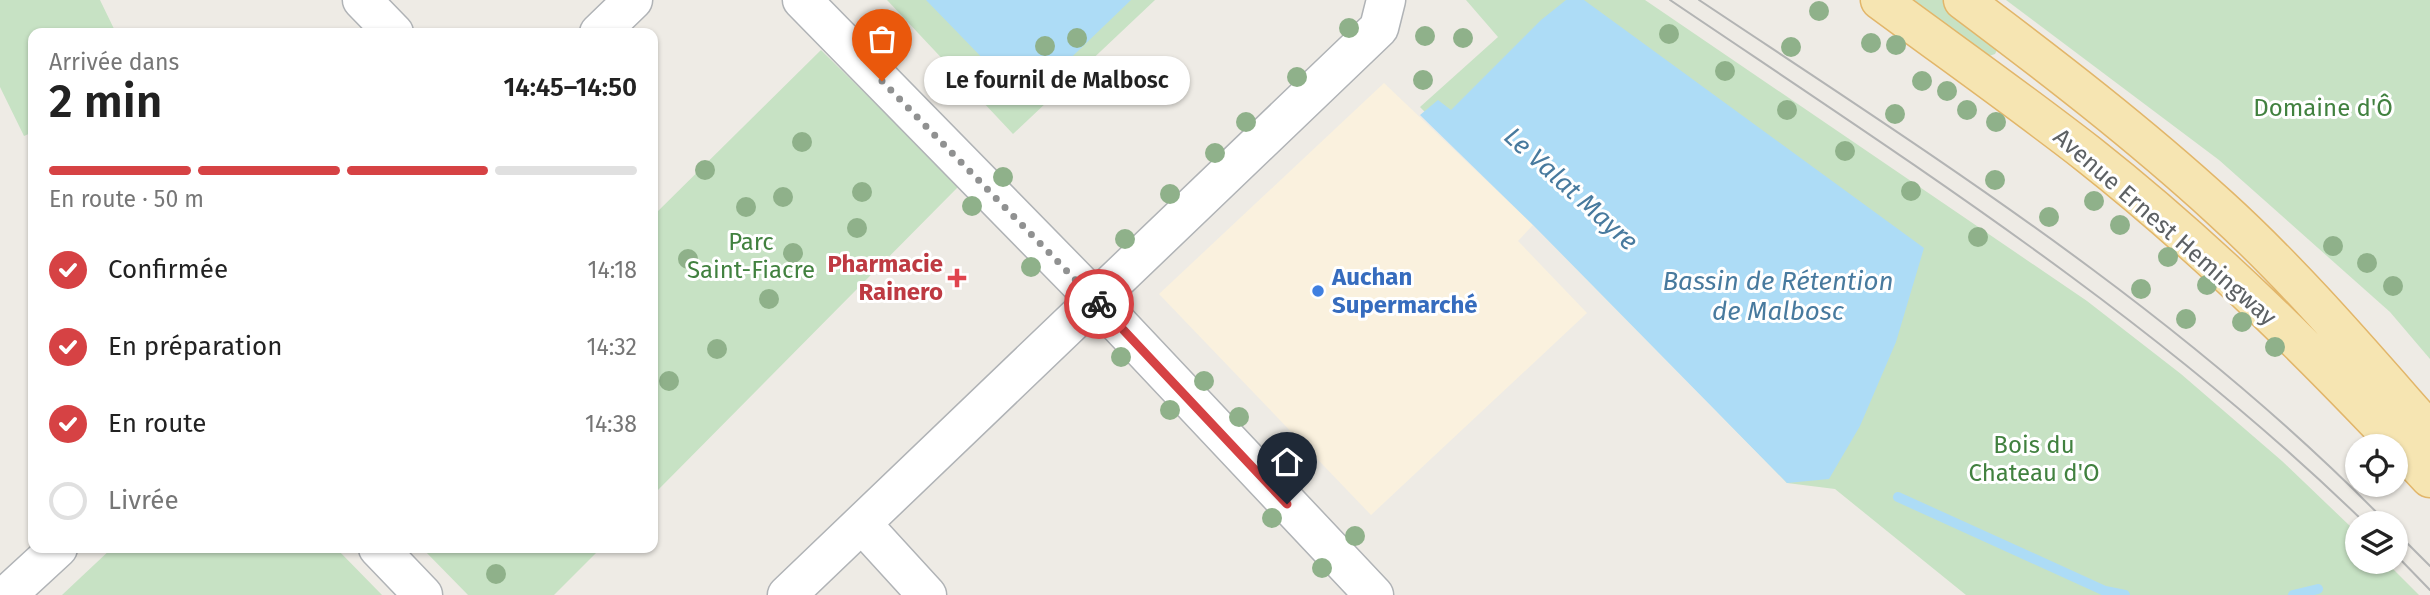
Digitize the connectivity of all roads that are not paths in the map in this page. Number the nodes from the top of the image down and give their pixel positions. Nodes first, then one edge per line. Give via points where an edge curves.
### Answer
1 (362, 0) edge
2 (633, 0) edge
3 (802, 0) edge
4 (1386, 0) edge
5 (1880, 0) edge
6 (1963, 0) edge
7 (389, 28) edge
8 (603, 28) edge
9 (1096, 300) junction
10 (2430, 432) edge
11 (2430, 478) edge
12 (862, 524) junction
13 (53, 553) edge
14 (383, 553) edge
15 (7, 595) edge
16 (423, 595) edge
17 (787, 595) edge
18 (927, 595) edge
19 (1374, 595) edge

1 - 7 street
2 - 8 street
3 - 9 street
4 - 9 street via 1379,29
5 - 11 main road, Avenue Ernest Hemingway via 2099,164 2230,278
6 - 10 main road, Avenue Ernest Hemingway via 2063,75 2220,208 2346,337
9 - 12 street
9 - 19 street
12 - 17 street
12 - 18 street
13 - 15 street
14 - 16 street

